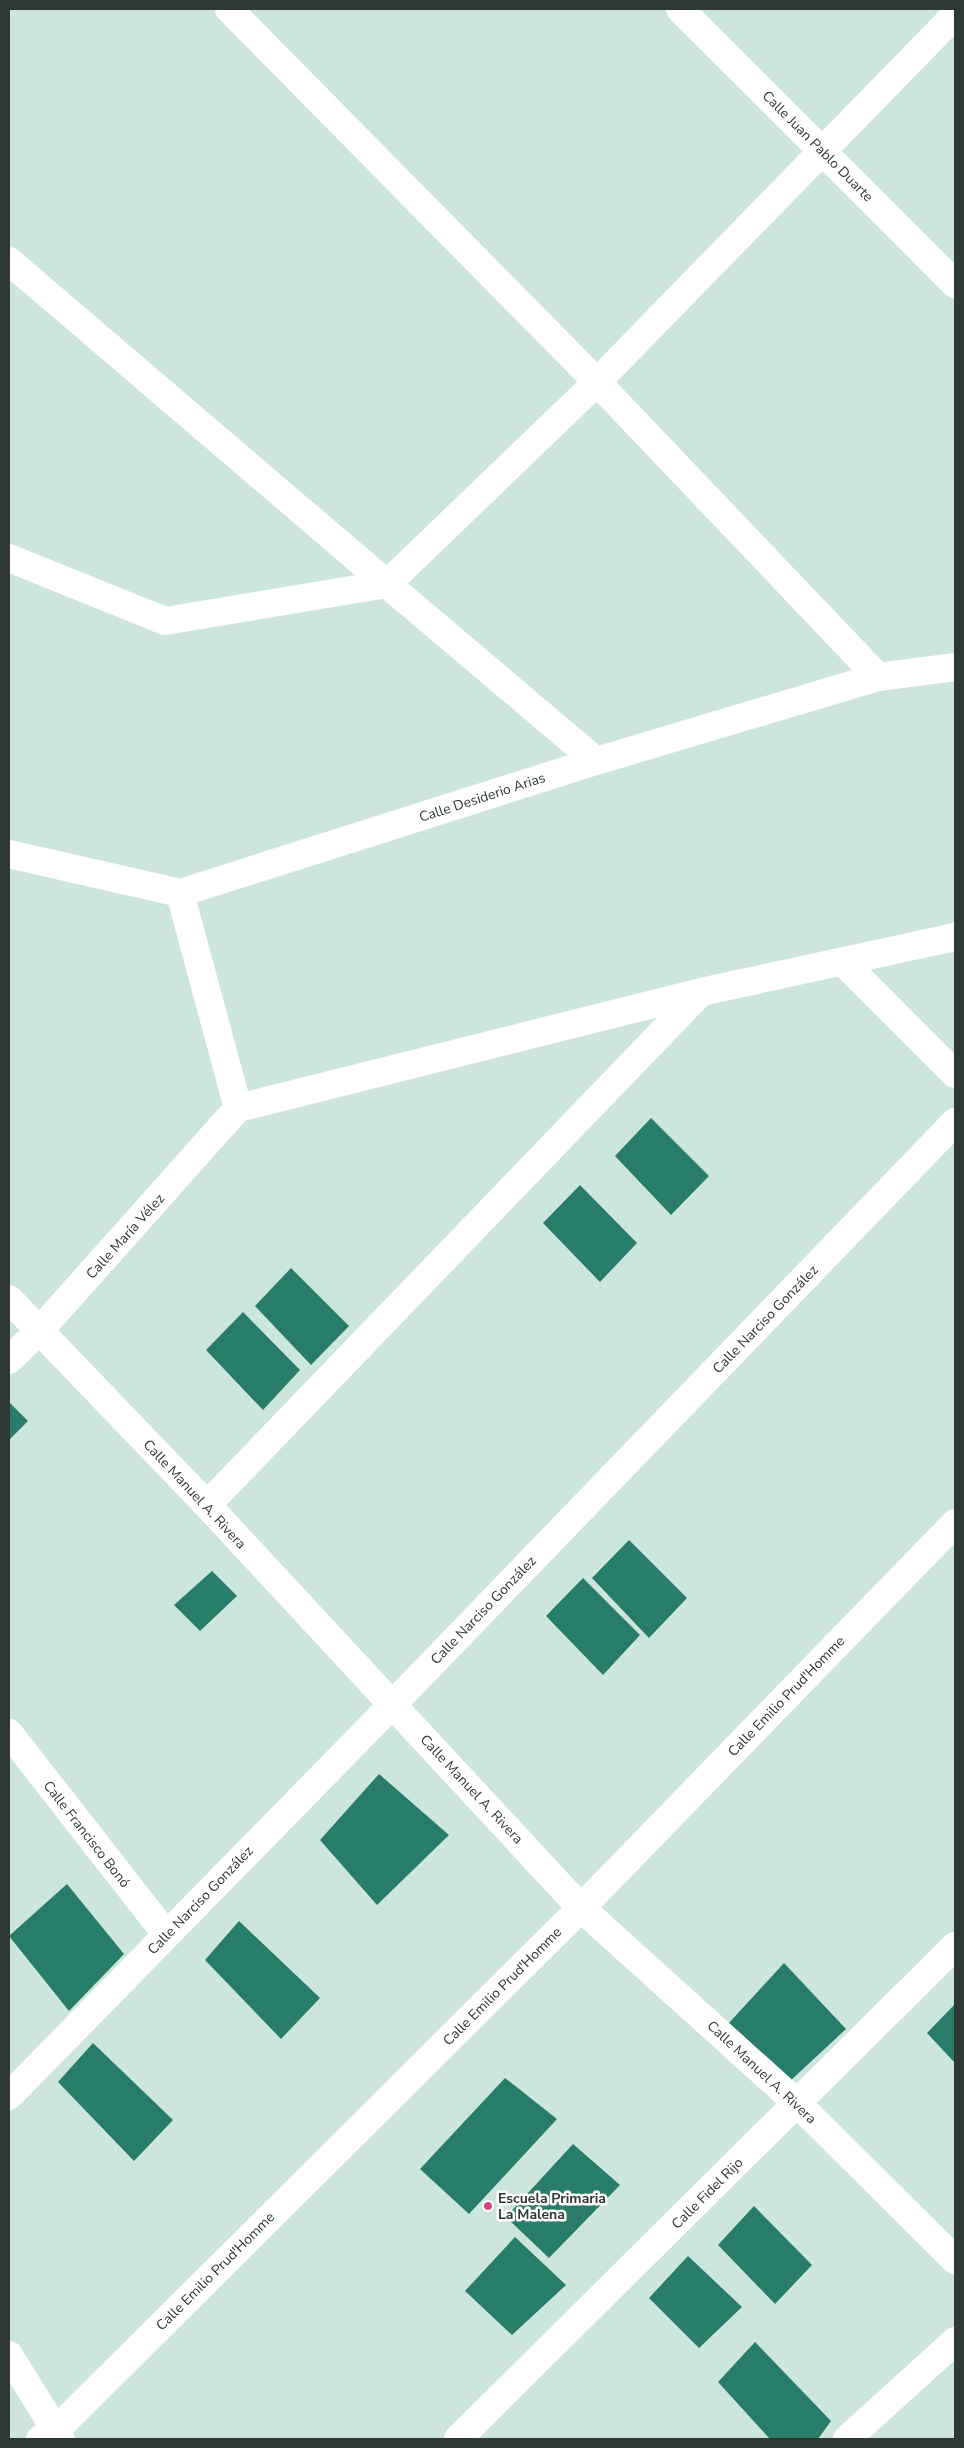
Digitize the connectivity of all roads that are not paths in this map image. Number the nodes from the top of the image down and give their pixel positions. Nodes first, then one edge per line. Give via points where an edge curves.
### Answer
1 (229, 9) edge
2 (680, 9) edge
3 (955, 15) edge
4 (822, 150) junction
5 (9, 261) edge
6 (955, 284) edge
7 (597, 382) junction
8 (9, 558) edge
9 (387, 584) junction
10 (955, 667) edge
11 (878, 677) junction
12 (596, 761) junction
13 (9, 854) edge
14 (180, 893) junction
15 (955, 937) edge
16 (842, 962) junction
17 (701, 992) junction
18 (955, 1074) edge
19 (238, 1108) junction
20 (955, 1122) edge
21 (9, 1299) edge
22 (40, 1330) junction
23 (9, 1360) edge
24 (207, 1505) junction
25 (955, 1523) edge
26 (393, 1704) junction
27 (9, 1733) edge
28 (581, 1908) junction
29 (166, 1934) junction
30 (955, 1946) edge
31 (9, 2096) edge
32 (798, 2104) junction
33 (955, 2260) edge
34 (955, 2341) edge
35 (9, 2355) edge
36 (53, 2436) edge
37 (458, 2439) edge
38 (847, 2439) edge

1 - 7 street
2 - 4 street, Calle Juan Pablo Duarte
3 - 4 street
4 - 6 street, Calle Juan Pablo Duarte
4 - 7 street
5 - 9 street
7 - 9 street
7 - 11 street
8 - 9 street via 165,620
9 - 12 street
10 - 11 street, Calle Desiderio Arias
11 - 12 street, Calle Desiderio Arias
12 - 14 street, Calle Desiderio Arias
13 - 14 street
14 - 19 street
15 - 16 street
16 - 17 street
16 - 18 street
17 - 19 street
17 - 24 street
19 - 22 street, Calle María Vélez
20 - 26 street, Calle Narciso González
21 - 22 street, Calle Manuel A. Rivera
22 - 23 street, Calle María Vélez
22 - 24 street, Calle Manuel A. Rivera
24 - 26 street, Calle Manuel A. Rivera
25 - 28 street, Calle Emilio Prud'Homme
26 - 28 street, Calle Manuel A. Rivera
26 - 29 street, Calle Narciso González
27 - 29 street, Calle Francisco Bonó
28 - 32 street, Calle Manuel A. Rivera
28 - 36 street, Calle Emilio Prud'Homme
29 - 31 street, Calle Narciso González
30 - 32 street, Calle Fidel Rijo
32 - 33 street, Calle Manuel A. Rivera
32 - 37 street, Calle Fidel Rijo
34 - 38 street
35 - 36 street

